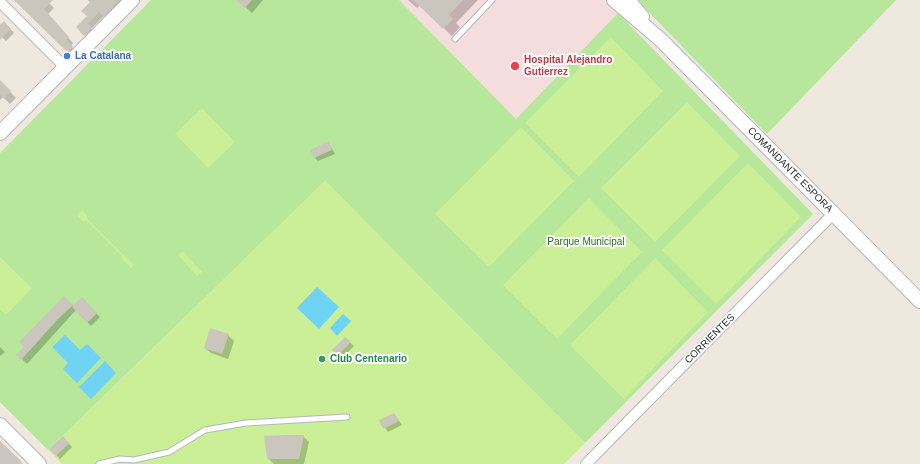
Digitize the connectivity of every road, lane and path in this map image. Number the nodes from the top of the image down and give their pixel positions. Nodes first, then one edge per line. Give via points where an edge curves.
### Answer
1 (132, 0) edge
2 (492, 0) edge
3 (614, 0) edge
4 (628, 0) edge
5 (0, 2) edge
6 (455, 39) dead end
7 (660, 39) junction
8 (66, 68) junction
9 (0, 133) edge
10 (834, 213) junction
11 (920, 301) edge
12 (348, 417) dead end
13 (0, 425) edge
14 (39, 464) edge
15 (100, 464) edge
16 (586, 464) edge

1 - 8 street
2 - 6 lane
3 - 7 street, COMANDANTE ESPORA
4 - 7 street, COMANDANTE ESPORA
5 - 8 street
7 - 10 street, COMANDANTE ESPORA
8 - 9 street
10 - 11 street, COMANDANTE ESPORA
10 - 16 street, CORRIENTES
12 - 15 lane via 246,423 206,430 168,452
13 - 14 street

